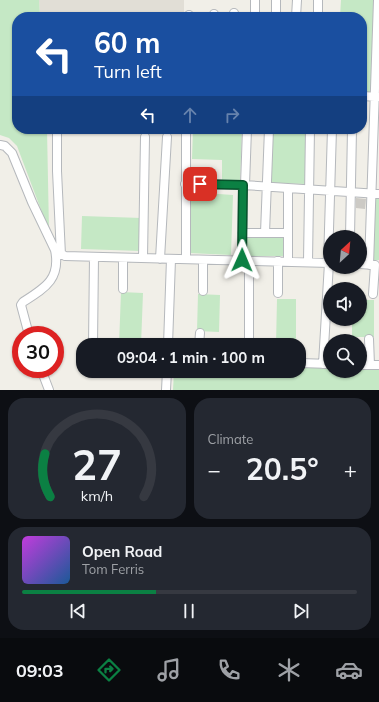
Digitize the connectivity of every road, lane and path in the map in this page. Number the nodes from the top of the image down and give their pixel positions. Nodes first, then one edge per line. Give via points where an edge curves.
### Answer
1 (255, 0) edge
2 (276, 0) edge
3 (297, 0) edge
4 (318, 0) edge
5 (378, 0) edge
6 (255, 12) edge
7 (276, 12) edge
8 (296, 12) edge
9 (318, 12) edge
10 (367, 96) edge
11 (377, 97) edge
12 (58, 134) edge
13 (186, 134) edge
14 (247, 134) edge
15 (269, 134) edge
16 (310, 134) edge
17 (332, 134) edge
18 (352, 134) edge
19 (145, 137) dead end
20 (167, 137) dead end
21 (0, 145) edge
22 (185, 184) junction
23 (244, 185) junction
24 (267, 187) junction
25 (288, 189) junction
26 (310, 190) junction
27 (330, 191) junction
28 (350, 192) junction
29 (375, 194) edge
30 (329, 230) edge
31 (350, 230) edge
32 (242, 233) junction
33 (288, 233) junction
34 (265, 234) junction
35 (58, 252) junction
36 (94, 257) junction
37 (123, 258) junction
38 (143, 258) junction
39 (160, 259) junction
40 (171, 259) junction
41 (186, 259) junction
42 (203, 260) junction
43 (246, 261) junction
44 (278, 261) junction
45 (288, 262) junction
46 (308, 262) junction
47 (323, 263) edge
48 (374, 265) edge
49 (329, 274) edge
50 (123, 289) dead end
51 (203, 291) dead end
52 (278, 293) dead end
53 (374, 294) dead end
54 (27, 326) edge
55 (200, 333) dead end
56 (328, 334) edge
57 (93, 338) edge
58 (168, 338) edge
59 (200, 338) edge
60 (249, 338) edge
61 (369, 339) dead end
62 (306, 363) edge
63 (323, 364) edge
64 (370, 365) joint
65 (379, 365) edge
66 (44, 378) edge
67 (167, 378) edge
68 (49, 390) edge
69 (166, 390) edge

1 - 6 street
2 - 7 street
3 - 8 street
4 - 9 street
5 - 11 street
10 - 11 street
11 - 29 street
12 - 35 street
13 - 22 street
14 - 23 street
15 - 24 street
16 - 26 street
17 - 27 street
18 - 28 street
19 - 38 street
20 - 39 street
21 - 35 street via 12,153 32,202
22 - 23 street
22 - 41 street
23 - 24 street
23 - 32 street
24 - 25 street
24 - 34 street
25 - 26 street
25 - 33 street
26 - 27 street
26 - 46 street
27 - 28 street
27 - 30 street
28 - 29 street
28 - 31 street
29 - 48 street
32 - 34 street
32 - 43 street
33 - 34 street
33 - 45 street
35 - 36 street
35 - 54 street via 58,262 52,279 44,289 21,305
36 - 37 street
36 - 57 street
37 - 38 street
37 - 50 street
38 - 39 street
39 - 40 street
40 - 41 street
40 - 58 street
41 - 42 street
42 - 43 street
42 - 51 street
43 - 44 street
43 - 60 street
44 - 45 street
44 - 52 street
45 - 46 street
46 - 47 street
48 - 53 street
49 - 56 street
55 - 59 street
61 - 64 street
62 - 63 street
64 - 65 street
66 - 68 street
67 - 69 street

